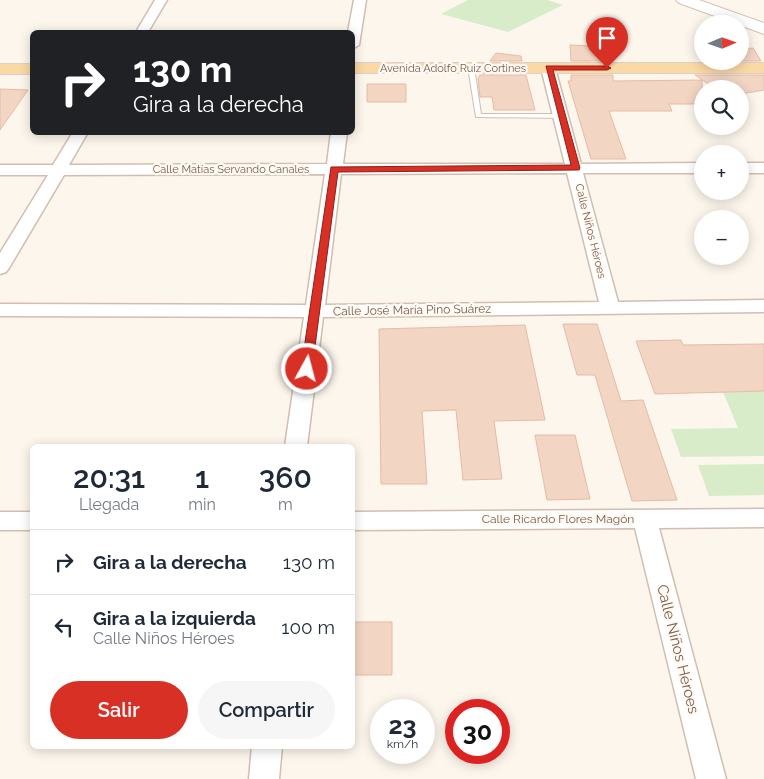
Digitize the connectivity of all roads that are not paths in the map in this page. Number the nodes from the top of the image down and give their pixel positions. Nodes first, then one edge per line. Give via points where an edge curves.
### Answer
1 (161, 0) edge
2 (360, 0) edge
3 (684, 0) edge
4 (705, 0) edge
5 (764, 20) edge
6 (764, 29) edge
7 (143, 30) edge
8 (355, 30) edge
9 (471, 67) junction
10 (355, 68) edge
11 (548, 68) junction
12 (764, 68) edge
13 (30, 69) edge
14 (0, 70) edge
15 (562, 116) junction
16 (79, 135) edge
17 (339, 135) edge
18 (576, 168) junction
19 (694, 168) edge
20 (749, 168) edge
21 (764, 168) edge
22 (334, 169) junction
23 (0, 170) edge
24 (57, 170) junction
25 (0, 268) edge
26 (764, 306) edge
27 (610, 307) junction
28 (0, 310) edge
29 (314, 311) junction
30 (296, 444) edge
31 (764, 518) edge
32 (645, 519) junction
33 (0, 520) edge
34 (30, 521) edge
35 (355, 521) edge
36 (267, 749) edge
37 (264, 779) edge
38 (711, 779) edge

1 - 7 street
2 - 8 street
3 - 6 street
4 - 5 street
9 - 10 main road, Avenida Adolfo Ruiz Cortines
9 - 11 main road, Avenida Adolfo Ruiz Cortines
9 - 15 lane via 478,116
11 - 12 main road, Avenida Adolfo Ruiz Cortines
11 - 15 street, Calle Niños Héroes
13 - 14 main road
15 - 18 street, Calle Niños Héroes
16 - 24 street
17 - 22 street
18 - 19 street, Calle Matías Servando Canales
18 - 22 street, Calle Matías Servando Canales
18 - 27 street, Calle Niños Héroes
20 - 21 street
22 - 24 street, Calle Matías Servando Canales
22 - 29 street
23 - 24 street, Calle Matías Servando Canales
24 - 25 street
26 - 27 street, Calle José María Pino Suárez
27 - 29 street, Calle José María Pino Suárez
28 - 29 street, Calle José María Pino Suárez
29 - 30 street
31 - 32 street, Calle Ricardo Flores Magón
32 - 35 street, Calle Ricardo Flores Magón
32 - 38 street, Calle Niños Héroes
33 - 34 street
36 - 37 street

